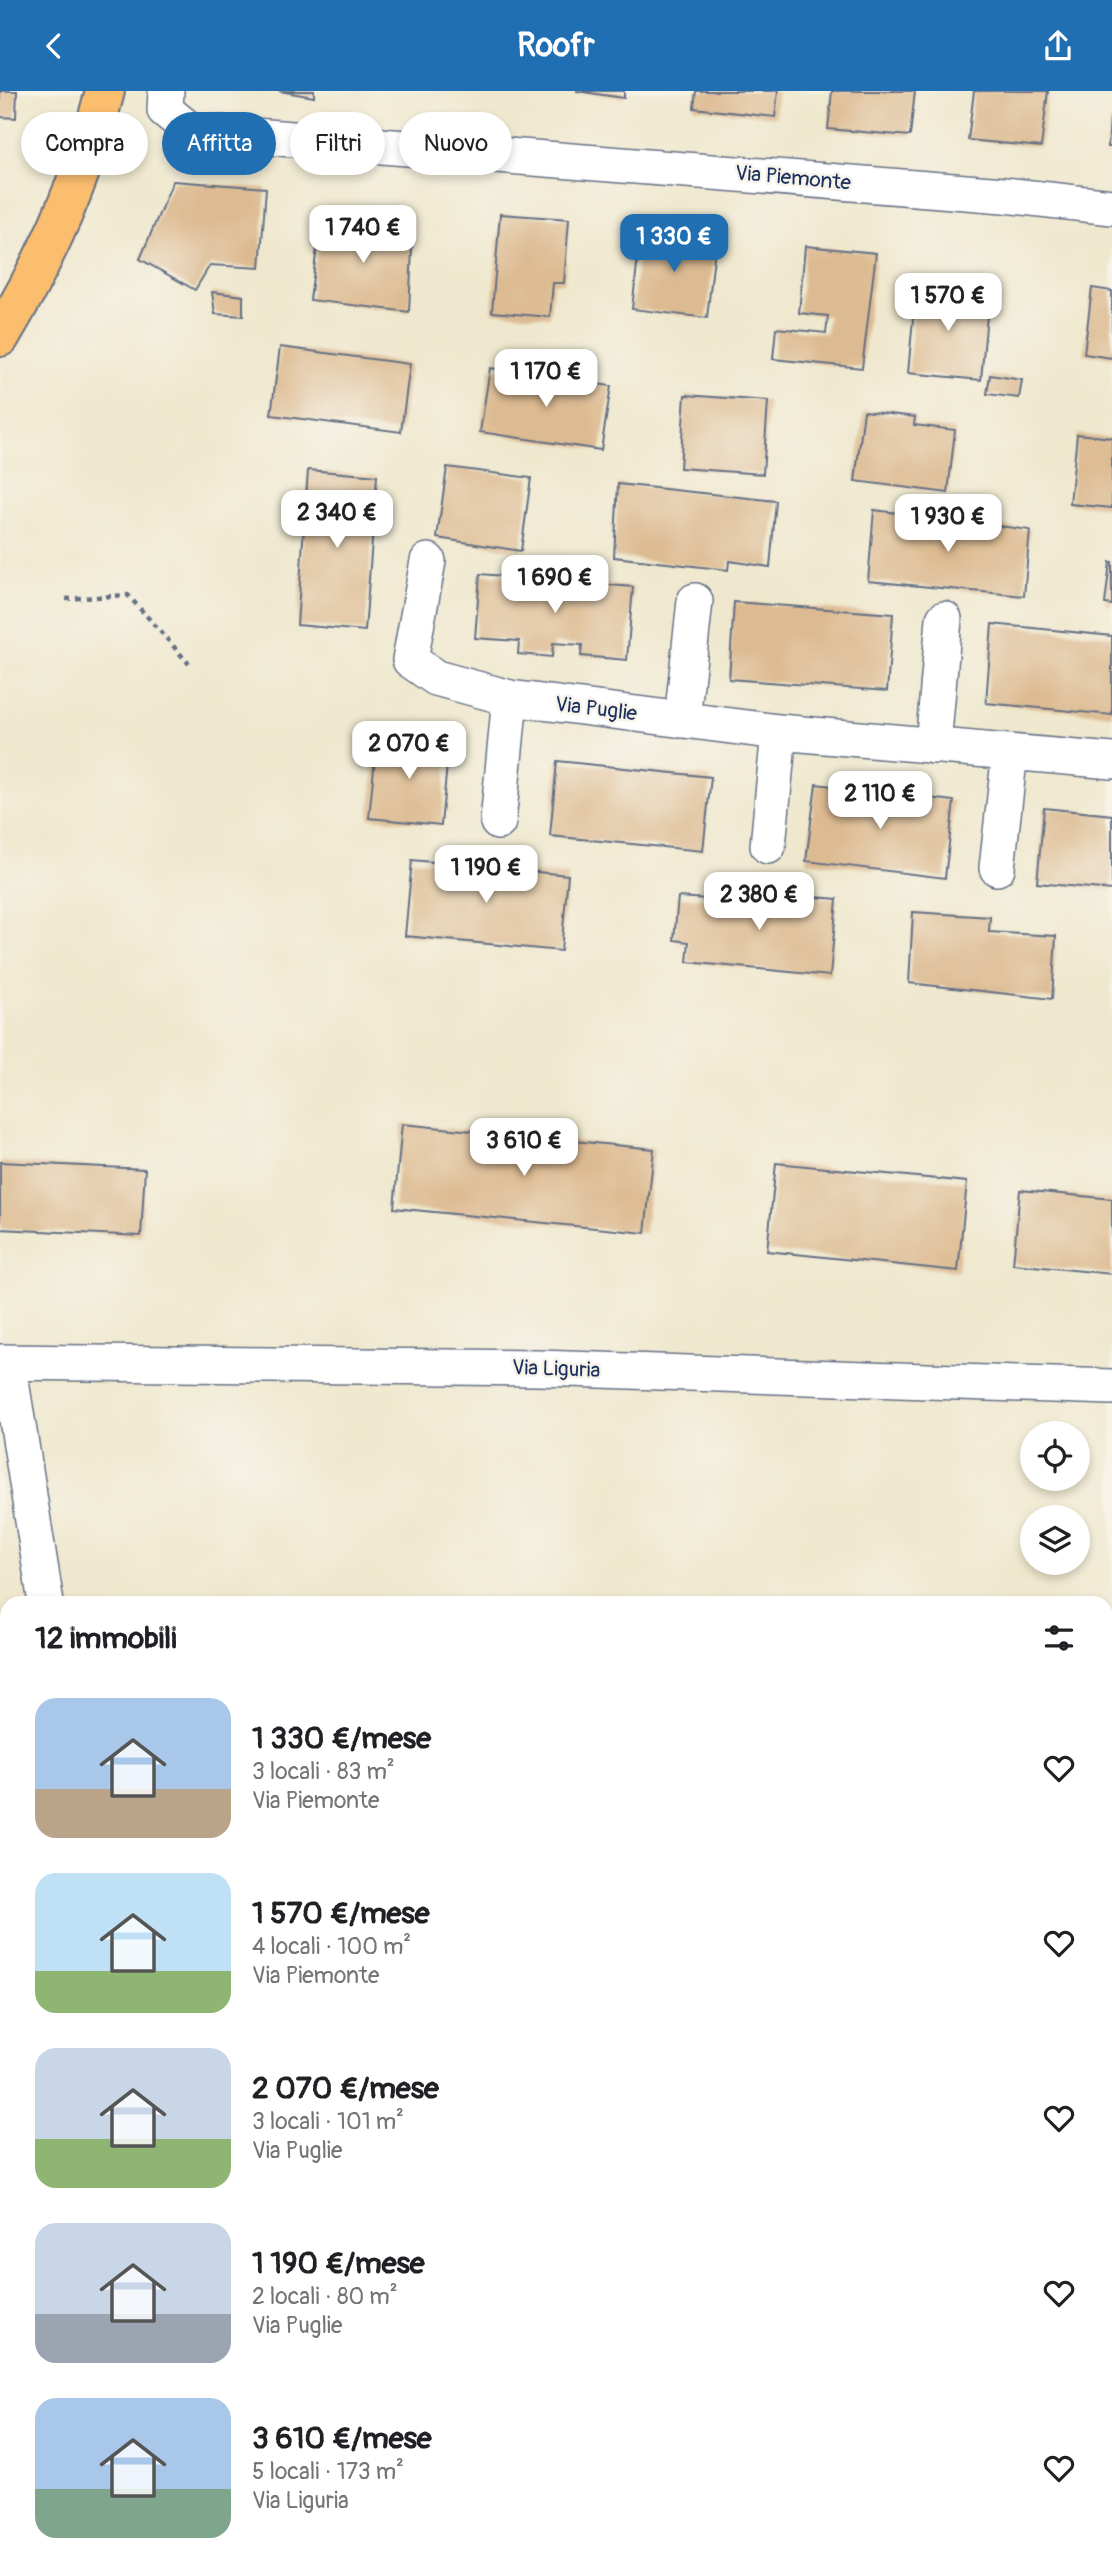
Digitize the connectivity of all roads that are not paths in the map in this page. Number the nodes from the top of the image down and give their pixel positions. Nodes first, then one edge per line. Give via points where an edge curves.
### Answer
1 (105, 91) edge
2 (166, 91) edge
3 (1112, 207) edge
4 (0, 337) edge
5 (428, 561) dead end
6 (695, 601) dead end
7 (944, 619) dead end
8 (510, 698) junction
9 (682, 720) junction
10 (779, 732) junction
11 (933, 746) junction
12 (1010, 753) junction
13 (1112, 761) edge
14 (498, 823) dead end
15 (768, 846) dead end
16 (997, 868) dead end
17 (4, 1362) edge
18 (1112, 1387) edge
19 (45, 1596) edge

1 - 4 main road via 61,221
2 - 3 street, Via Piemonte via 165,110 191,131
5 - 8 street, Via Puglie via 410,660 436,678
6 - 9 street
7 - 11 street
8 - 9 street, Via Puglie
8 - 14 street
9 - 10 street, Via Puglie
10 - 11 street, Via Puglie
10 - 15 street
11 - 12 street, Via Puglie
12 - 13 street, Via Puglie
12 - 16 street
17 - 18 street, Via Liguria via 533,1368
17 - 19 street

